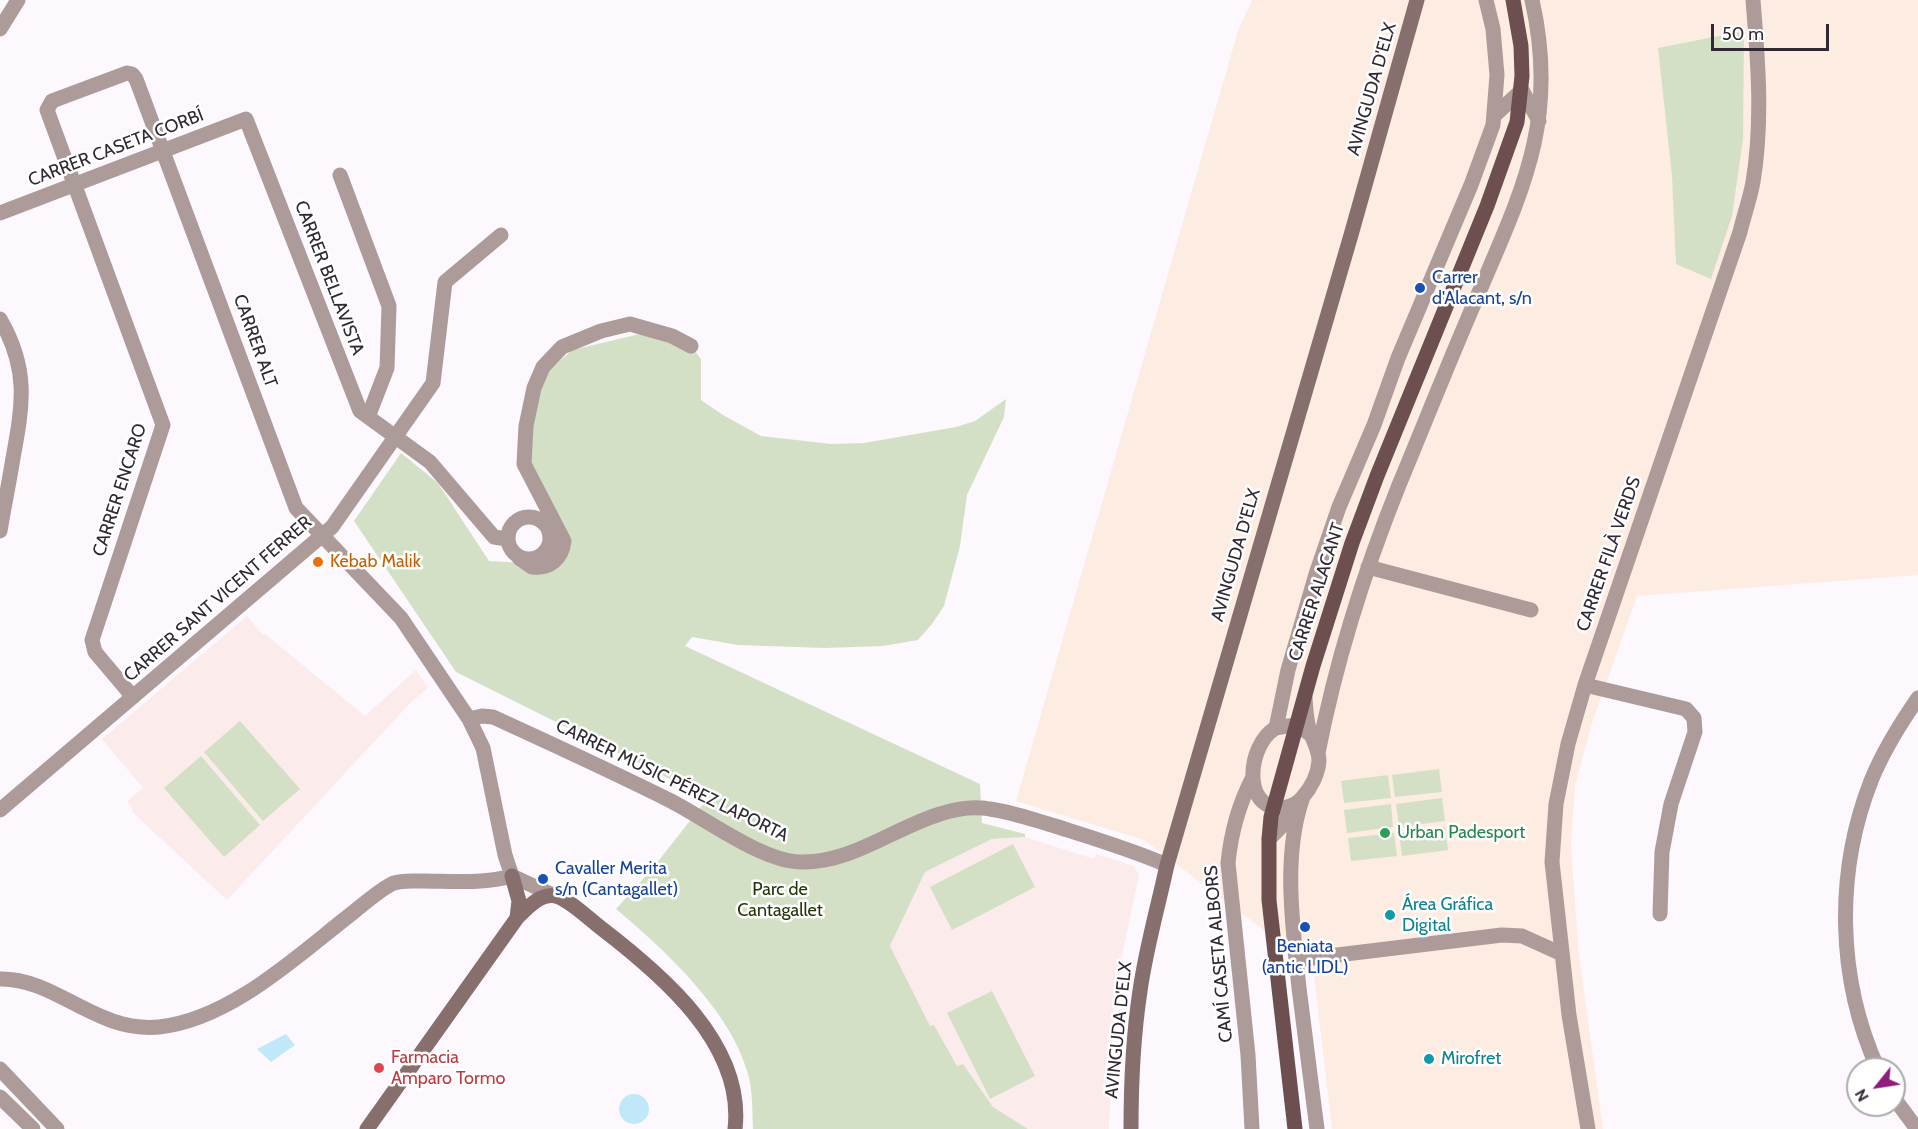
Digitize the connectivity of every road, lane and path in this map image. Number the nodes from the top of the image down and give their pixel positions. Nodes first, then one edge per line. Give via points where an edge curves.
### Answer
1 (18, 0) edge
2 (1417, 0) edge
3 (1486, 0) edge
4 (1513, 0) edge
5 (1532, 0) edge
6 (1753, 0) edge
7 (0, 29) edge
8 (1522, 90) junction
9 (1495, 115) junction
10 (246, 119) joint
11 (1539, 121) junction
12 (163, 151) junction
13 (340, 175) dead end
14 (74, 185) junction
15 (0, 213) edge
16 (501, 235) dead end
17 (0, 319) edge
18 (692, 346) dead end
19 (368, 417) junction
20 (396, 436) junction
21 (0, 531) edge
22 (322, 536) junction
23 (507, 539) junction
24 (519, 558) junction
25 (1368, 567) junction
26 (1531, 610) dead end
27 (1585, 685) junction
28 (133, 697) junction
29 (1305, 698) junction
30 (1918, 698) edge
31 (469, 719) junction
32 (1297, 725) junction
33 (1276, 728) junction
34 (1311, 735) junction
35 (1318, 753) junction
36 (1252, 779) junction
37 (1260, 798) junction
38 (1300, 800) junction
39 (1274, 808) junction
40 (0, 810) edge
41 (1269, 839) junction
42 (1167, 865) junction
43 (512, 876) junction
44 (555, 896) junction
45 (1660, 914) dead end
46 (517, 918) junction
47 (1562, 954) junction
48 (1296, 960) junction
49 (0, 979) edge
50 (1873, 1057) edge
51 (0, 1069) edge
52 (0, 1097) edge
53 (1906, 1114) edge
54 (21, 1118) junction
55 (1592, 1128) edge
56 (10, 1129) edge
57 (33, 1129) edge
58 (57, 1129) edge
59 (367, 1129) edge
60 (735, 1129) edge
61 (1131, 1129) edge
62 (1252, 1129) edge
63 (1295, 1129) edge
64 (1317, 1129) edge
65 (1917, 1129) edge

1 - 7 street
2 - 42 street, AVINGUDA D'ELX
3 - 9 street, CARRER ALACANT via 1497,75
4 - 8 main road, CARRER ALACANT via 1521,46
5 - 11 street via 1542,76
6 - 27 street, CARRER FILÀ VERDS via 1759,85 1756,157 1740,232
8 - 9 street, CARRER ALACANT
8 - 11 street, CARRER ALACANT
8 - 29 main road, CARRER ALACANT via 1517,122 1503,165 1352,543
9 - 33 street, CARRER ALACANT via 1471,185 1398,358 1316,573
10 - 12 street, CARRER CASETA CORBÍ
10 - 19 street, CARRER BELLAVISTA via 360,411
11 - 25 street via 1520,193
12 - 14 street, CARRER CASETA CORBÍ
12 - 14 street, CARRER ALT via 132,74 52,101 47,110
12 - 22 street, CARRER ALT via 296,508
13 - 19 street via 389,306 387,368
14 - 15 street, CARRER CASETA CORBÍ
14 - 28 street, CARRER ENCARO via 163,425 92,640 95,652
16 - 20 street, CARRER SANT VICENT FERRER via 445,282 433,383
17 - 21 street via 19,367 22,403
18 - 24 street via 630,324 561,347 543,367 526,426 524,464 564,541 563,549 554,562 540,568
19 - 20 street, CARRER BELLAVISTA
20 - 22 street, CARRER SANT VICENT FERRER
20 - 23 street, CARRER BELLAVISTA via 430,462 494,537
22 - 28 street, CARRER SANT VICENT FERRER
22 - 31 street, CARRER ALT via 400,618
23 - 24 street
23 - 24 street via 510,528 520,518 535,518 546,527 550,541 544,553 533,559
25 - 26 street
25 - 35 street via 1332,688
27 - 45 street via 1686,709 1694,718 1695,732 1671,804 1662,852
27 - 47 street, CARRER FILÀ VERDS via 1556,804 1552,862
28 - 40 street, CARRER SANT VICENT FERRER
29 - 32 main road, CARRER ALACANT
29 - 33 street via 1294,716
29 - 34 street
30 - 50 street via 1871,780 1855,836 1846,893 1851,984
31 - 42 street, CARRER MÚSIC PÉREZ LAPORTA via 493,717 600,765 751,846 799,862 825,860 862,848 938,814 988,808 1107,841
31 - 43 street, CARRER ALT via 483,748
32 - 33 street
32 - 34 street
32 - 39 main road, CARRER ALACANT
33 - 36 street, CAMÍ CASETA ALBORS via 1260,746
34 - 35 street
35 - 38 street via 1314,780
36 - 37 street
36 - 62 street, CAMÍ CASETA ALBORS via 1230,838 1228,863
37 - 39 street
37 - 41 street
38 - 39 street
38 - 41 street
38 - 48 street via 1295,818 1291,891
39 - 41 main road, CARRER ALACANT
41 - 63 main road, CARRER ALACANT via 1269,900
42 - 61 street, AVINGUDA D'ELX via 1140,992
43 - 44 street
43 - 46 street via 519,901
43 - 49 street via 393,883 261,984 213,1011 161,1027 115,1023 36,986
44 - 46 street via 537,900
44 - 60 street via 628,948 703,1026 728,1073 736,1104
46 - 59 street
47 - 48 street via 1522,936 1502,935
47 - 55 street, CARRER FILÀ VERDS via 1569,1015
48 - 64 street
51 - 58 street
52 - 54 street
53 - 65 street
54 - 56 street
54 - 57 street

